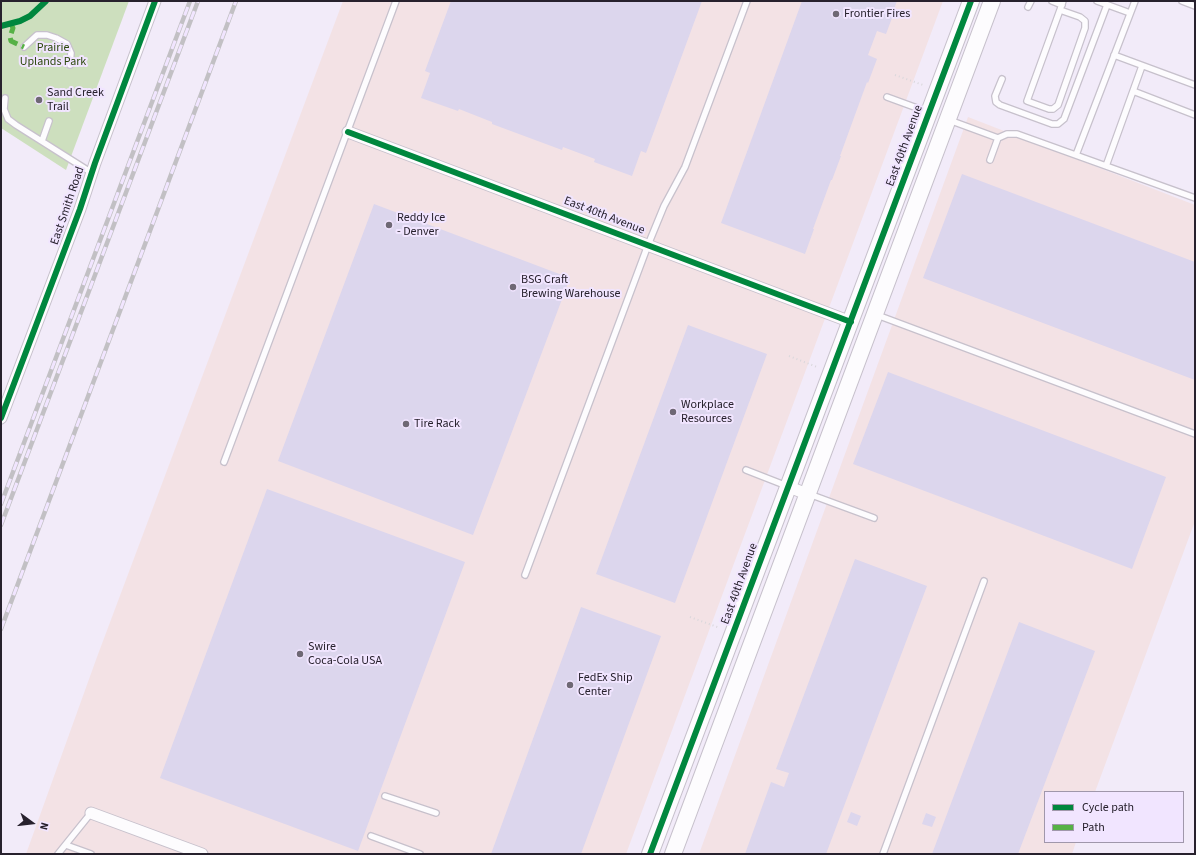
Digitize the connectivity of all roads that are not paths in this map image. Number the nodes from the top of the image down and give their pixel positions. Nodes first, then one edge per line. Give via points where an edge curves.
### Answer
1 (156, 1) edge
2 (396, 1) edge
3 (747, 1) edge
4 (971, 1) edge
5 (992, 1) edge
6 (1052, 1) edge
7 (1097, 1) edge
8 (1134, 1) edge
9 (1182, 1) edge
10 (1107, 4) junction
11 (1062, 5) edge
12 (1195, 6) edge
13 (1130, 13) junction
14 (24, 47) dead end
15 (1114, 55) junction
16 (70, 65) dead end
17 (1142, 66) junction
18 (1002, 79) dead end
19 (1195, 84) edge
20 (1133, 91) junction
21 (887, 97) dead end
22 (5, 98) dead end
23 (929, 112) junction
24 (1195, 115) edge
25 (948, 120) junction
26 (49, 121) dead end
27 (348, 132) junction
28 (998, 138) junction
29 (42, 141) junction
30 (1076, 155) junction
31 (990, 160) dead end
32 (1106, 166) junction
33 (92, 173) junction
34 (1195, 198) edge
35 (648, 245) junction
36 (874, 314) junction
37 (851, 322) junction
38 (846, 388) junction
39 (1, 418) edge
40 (1195, 434) edge
41 (224, 462) dead end
42 (746, 470) dead end
43 (789, 487) junction
44 (807, 494) junction
45 (874, 518) dead end
46 (525, 575) dead end
47 (984, 581) dead end
48 (385, 796) dead end
49 (91, 812) joint
50 (436, 813) dead end
51 (371, 836) dead end
52 (66, 845) junction
53 (58, 854) edge
54 (91, 854) edge
55 (202, 854) edge
56 (420, 854) edge
57 (650, 854) edge
58 (673, 854) edge
59 (883, 854) edge

1 - 33 street, East Smith Road
2 - 27 lane
3 - 35 lane via 685,167 664,206
4 - 23 street, East 40th Avenue
5 - 25 street
6 - 11 lane
7 - 10 lane
8 - 13 lane
9 - 12 lane
10 - 13 lane
10 - 18 lane via 1064,119 1058,124 1052,124 996,102
11 - 11 lane via 1027,101 1049,110 1058,105 1085,28 1085,21
13 - 15 lane
14 - 16 lane via 37,35 56,38 66,44 71,53
15 - 17 lane
15 - 30 lane
17 - 19 lane
17 - 20 lane
20 - 24 lane
20 - 32 lane
21 - 23 lane
22 - 29 lane via 4,109 8,118
23 - 25 street
23 - 37 street, East 40th Avenue
25 - 28 lane
25 - 36 street
26 - 29 lane
27 - 35 street, East 40th Avenue
27 - 41 lane
28 - 30 lane via 1007,134 1017,134
28 - 31 lane
29 - 33 lane
30 - 32 lane
32 - 34 lane
33 - 39 street, East Smith Road
35 - 37 street, East 40th Avenue
35 - 46 lane
36 - 38 street
36 - 40 lane
37 - 38 street via 856,338
37 - 43 street, East 40th Avenue
38 - 44 street
42 - 43 lane
43 - 44 street
43 - 57 street, East 40th Avenue
44 - 45 lane
44 - 58 street
47 - 59 lane
48 - 50 lane
49 - 52 lane
49 - 55 street
51 - 56 lane
52 - 53 lane
52 - 54 lane

